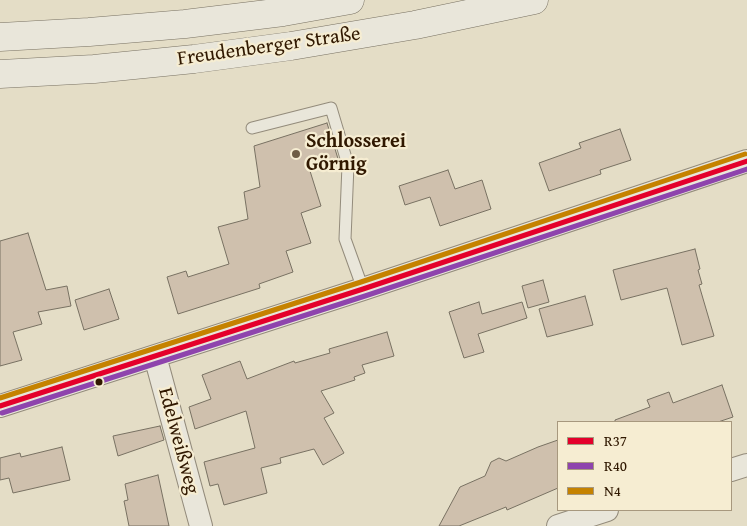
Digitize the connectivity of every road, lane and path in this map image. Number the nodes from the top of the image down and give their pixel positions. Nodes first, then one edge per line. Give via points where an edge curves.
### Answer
1 (350, 0) edge
2 (534, 0) edge
3 (0, 37) edge
4 (0, 74) edge
5 (252, 128) dead end
6 (747, 161) edge
7 (363, 289) junction
8 (155, 356) junction
9 (0, 406) edge
10 (747, 465) edge
11 (732, 470) edge
12 (604, 511) edge
13 (201, 526) edge
14 (558, 526) edge

1 - 3 main road, Freudenberger Straße via 184,24
2 - 4 main road, Freudenberger Straße via 415,26 291,46 94,69
5 - 7 lane via 331,108 348,165 345,239
6 - 7 street
7 - 8 street
8 - 9 street
8 - 13 street, Edelweißweg
10 - 11 street
12 - 14 street

